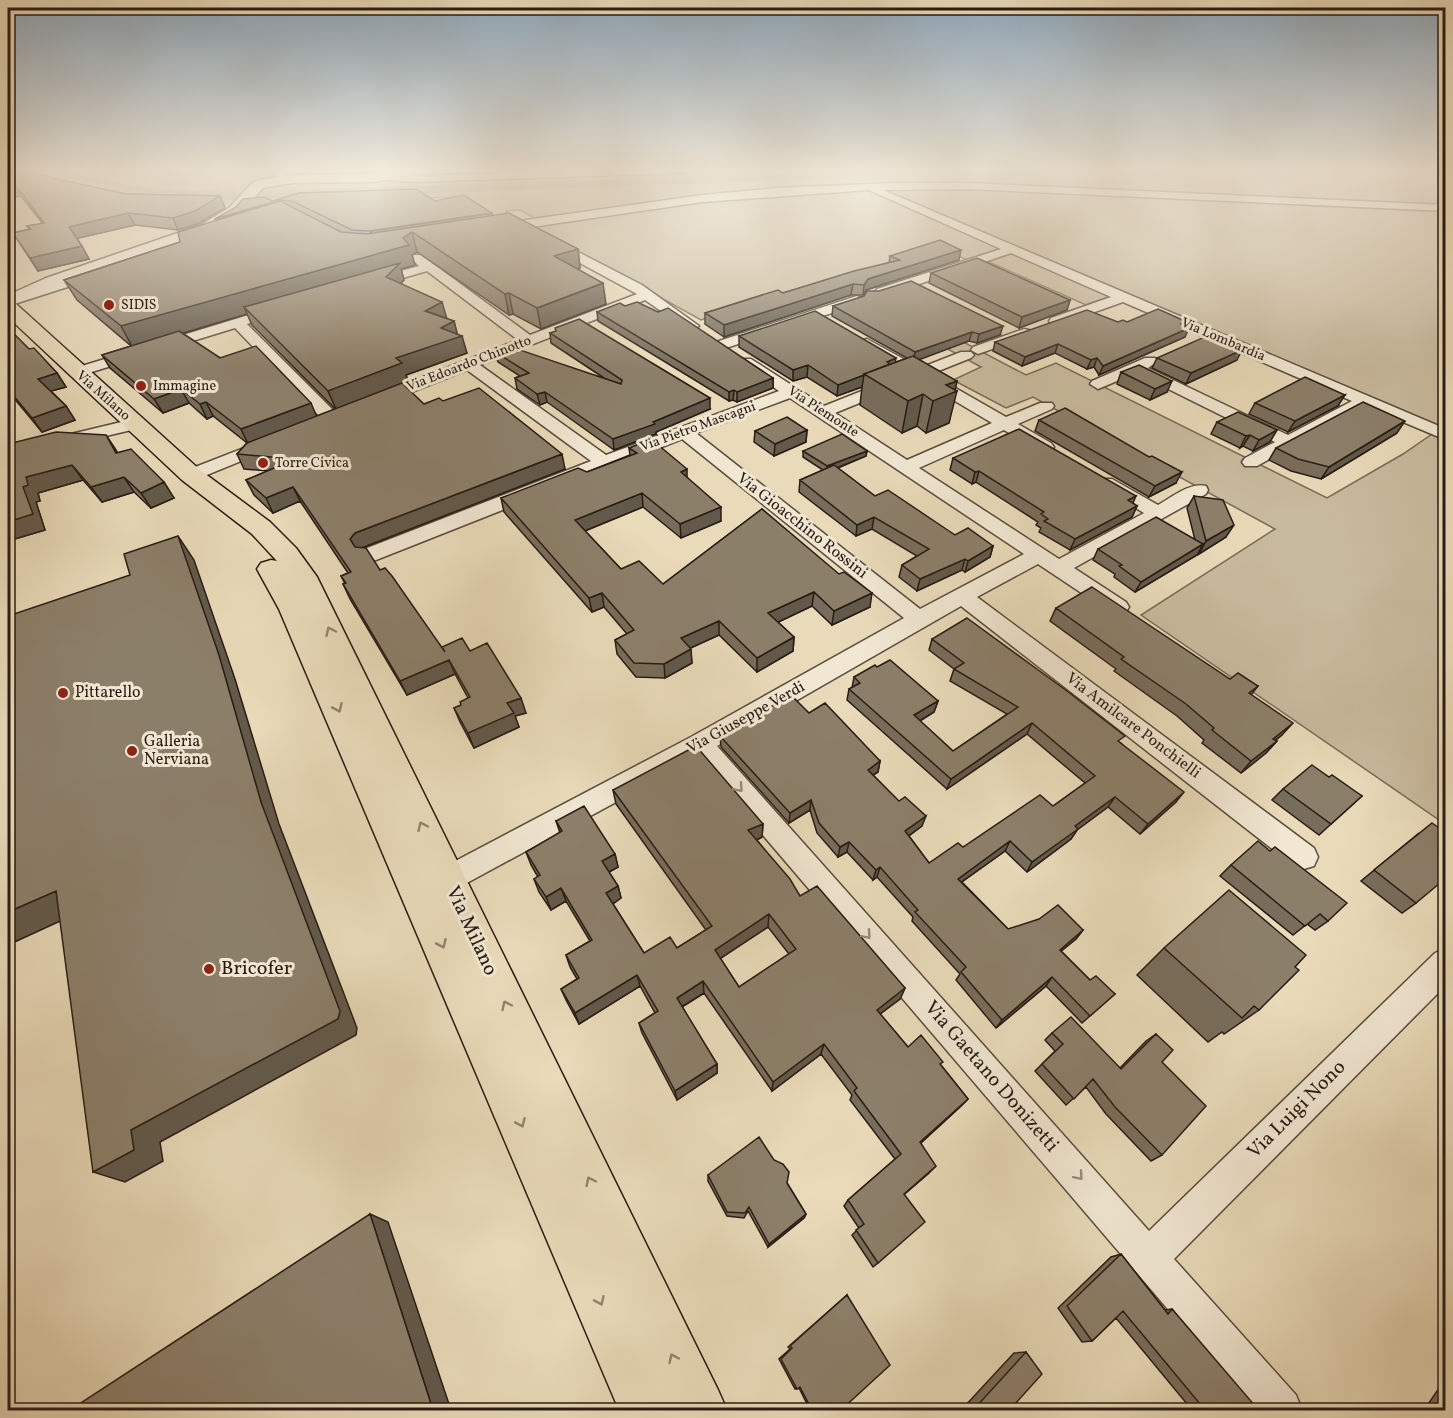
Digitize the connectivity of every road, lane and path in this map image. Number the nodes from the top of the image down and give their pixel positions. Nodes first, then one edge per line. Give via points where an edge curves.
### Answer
1 (185, 236) edge
2 (210, 236) edge
3 (538, 236) edge
4 (982, 236) edge
5 (406, 249) edge
6 (1012, 249) junction
7 (977, 261) junction
8 (428, 267) junction
9 (999, 271) edge
10 (911, 282) junction
11 (360, 286) edge
12 (932, 293) edge
13 (646, 295) junction
14 (872, 295) edge
15 (1123, 297) junction
16 (857, 300) edge
17 (1063, 300) edge
18 (8, 301) edge
19 (293, 306) edge
20 (8, 307) edge
21 (1085, 310) junction
22 (816, 314) junction
23 (582, 320) junction
24 (237, 322) junction
25 (995, 325) edge
26 (837, 326) edge
27 (602, 333) edge
28 (1211, 334) junction
29 (1017, 335) junction
30 (857, 338) edge
31 (712, 339) junction
32 (528, 341) junction
33 (1190, 344) edge
34 (1168, 353) edge
35 (468, 364) junction
36 (1135, 368) junction
37 (77, 372) junction
38 (919, 373) junction
39 (1098, 384) dead end
40 (792, 392) junction
41 (1365, 400) junction
42 (714, 401) dead end
43 (363, 406) edge
44 (1046, 406) dead end
45 (822, 412) junction
46 (734, 414) junction
47 (134, 424) junction
48 (1006, 424) junction
49 (310, 426) edge
50 (684, 432) junction
51 (1446, 435) edge
52 (279, 439) edge
53 (1288, 442) junction
54 (1056, 453) edge
55 (8, 454) edge
56 (604, 462) junction
57 (1251, 462) dead end
58 (906, 467) junction
59 (1096, 477) edge
60 (196, 479) junction
61 (1199, 490) dead end
62 (1156, 512) junction
63 (369, 555) edge
64 (1048, 561) junction
65 (962, 596) junction
66 (1122, 610) edge
67 (919, 619) junction
68 (700, 744) junction
69 (1304, 857) dead end
70 (433, 886) junction
71 (1446, 963) edge
72 (1149, 1258) junction
73 (648, 1410) edge
74 (698, 1410) edge
75 (1281, 1410) edge

1 - 18 street via 52,281
2 - 18 street
3 - 13 street, Via Piemonte
4 - 6 street, Via Lombardia
5 - 8 street
6 - 7 street
6 - 15 street, Via Lombardia
7 - 9 street
7 - 10 street
8 - 11 street
8 - 32 street
10 - 12 street
10 - 14 street
13 - 23 street, Via Edoardo Chinotto
13 - 31 street, Via Piemonte
15 - 21 street
15 - 28 street, Via Lombardia
16 - 22 street
17 - 21 street
19 - 24 street
20 - 37 main road, Via Milano
21 - 29 street
22 - 26 street
22 - 31 street
23 - 27 street
23 - 32 street, Via Edoardo Chinotto
24 - 37 street
24 - 49 street via 336,416
25 - 29 street
28 - 33 street
28 - 41 street, Via Lombardia
29 - 38 street
30 - 38 street
31 - 40 street, Via Piemonte
32 - 35 street, Via Edoardo Chinotto
34 - 36 street
35 - 43 street, Via Edoardo Chinotto
35 - 56 street
36 - 39 street
36 - 53 street
37 - 47 main road, Via Milano
38 - 45 street
38 - 48 street
40 - 45 street, Via Piemonte
40 - 46 street, Via Pietro Mascagni
41 - 51 street, Via Lombardia
41 - 53 street
42 - 46 street
44 - 48 street
45 - 58 street, Via Piemonte
46 - 50 street, Via Pietro Mascagni
47 - 55 street
47 - 60 main road, Via Milano
48 - 54 street
48 - 58 street
50 - 56 street, Via Pietro Mascagni
50 - 67 street, Via Gioacchino Rossini
52 - 60 street
53 - 57 street
56 - 63 street, Via Pietro Mascagni
58 - 64 street, Via Piemonte
59 - 62 street
60 - 70 main road, Via Milano via 266,562 285,592
61 - 62 street, Via Giuseppe Verdi
62 - 64 street, Via Giuseppe Verdi
64 - 65 street, Via Giuseppe Verdi
64 - 66 street, Via Piemonte
65 - 67 street, Via Giuseppe Verdi
65 - 69 street, Via Amilcare Ponchielli
67 - 68 street, Via Giuseppe Verdi
68 - 70 street, Via Giuseppe Verdi
68 -> 72 street, Via Gaetano Donizetti
70 -> 73 main road, Via Milano
74 -> 70 main road, Via Milano
71 - 72 street, Via Luigi Nono
72 - 75 street, Via Gaetano Donizetti

